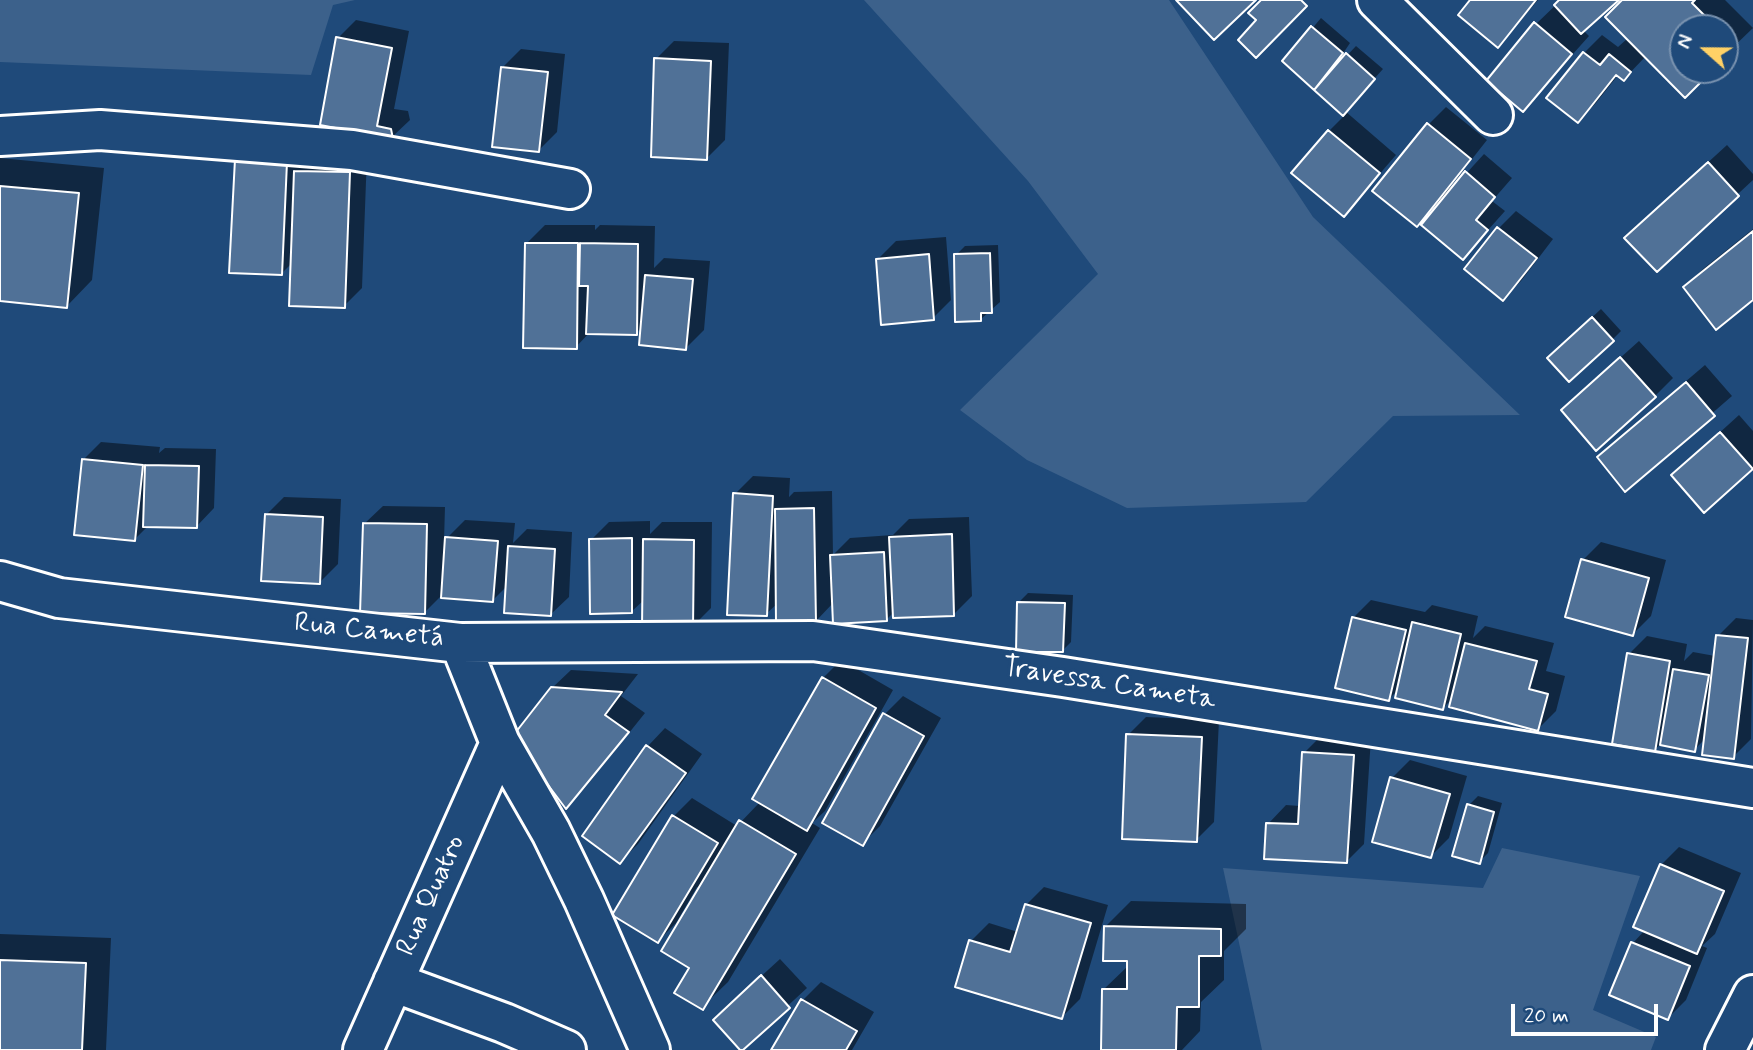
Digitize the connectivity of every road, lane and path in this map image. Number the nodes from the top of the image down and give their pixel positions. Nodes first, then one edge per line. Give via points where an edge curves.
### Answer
1 (1394, 5) edge
2 (1493, 115) dead end
3 (0, 136) edge
4 (570, 189) dead end
5 (0, 582) edge
6 (460, 643) junction
7 (500, 743) junction
8 (1753, 788) edge
9 (393, 982) junction
10 (1753, 995) edge
11 (363, 1050) edge
12 (566, 1050) edge
13 (650, 1050) edge
14 (1726, 1050) edge

1 - 2 street
3 - 4 street via 100,130 339,149
5 - 6 street, Rua Cametá via 59,598
6 - 7 street, Rua Cametá
6 - 8 street, Travessa Cameta via 813,641
7 - 9 street, Rua Quatro
7 - 13 street, Rua Cametá via 579,888
9 - 11 street, Rua Quatro
9 - 12 street
10 - 14 street

